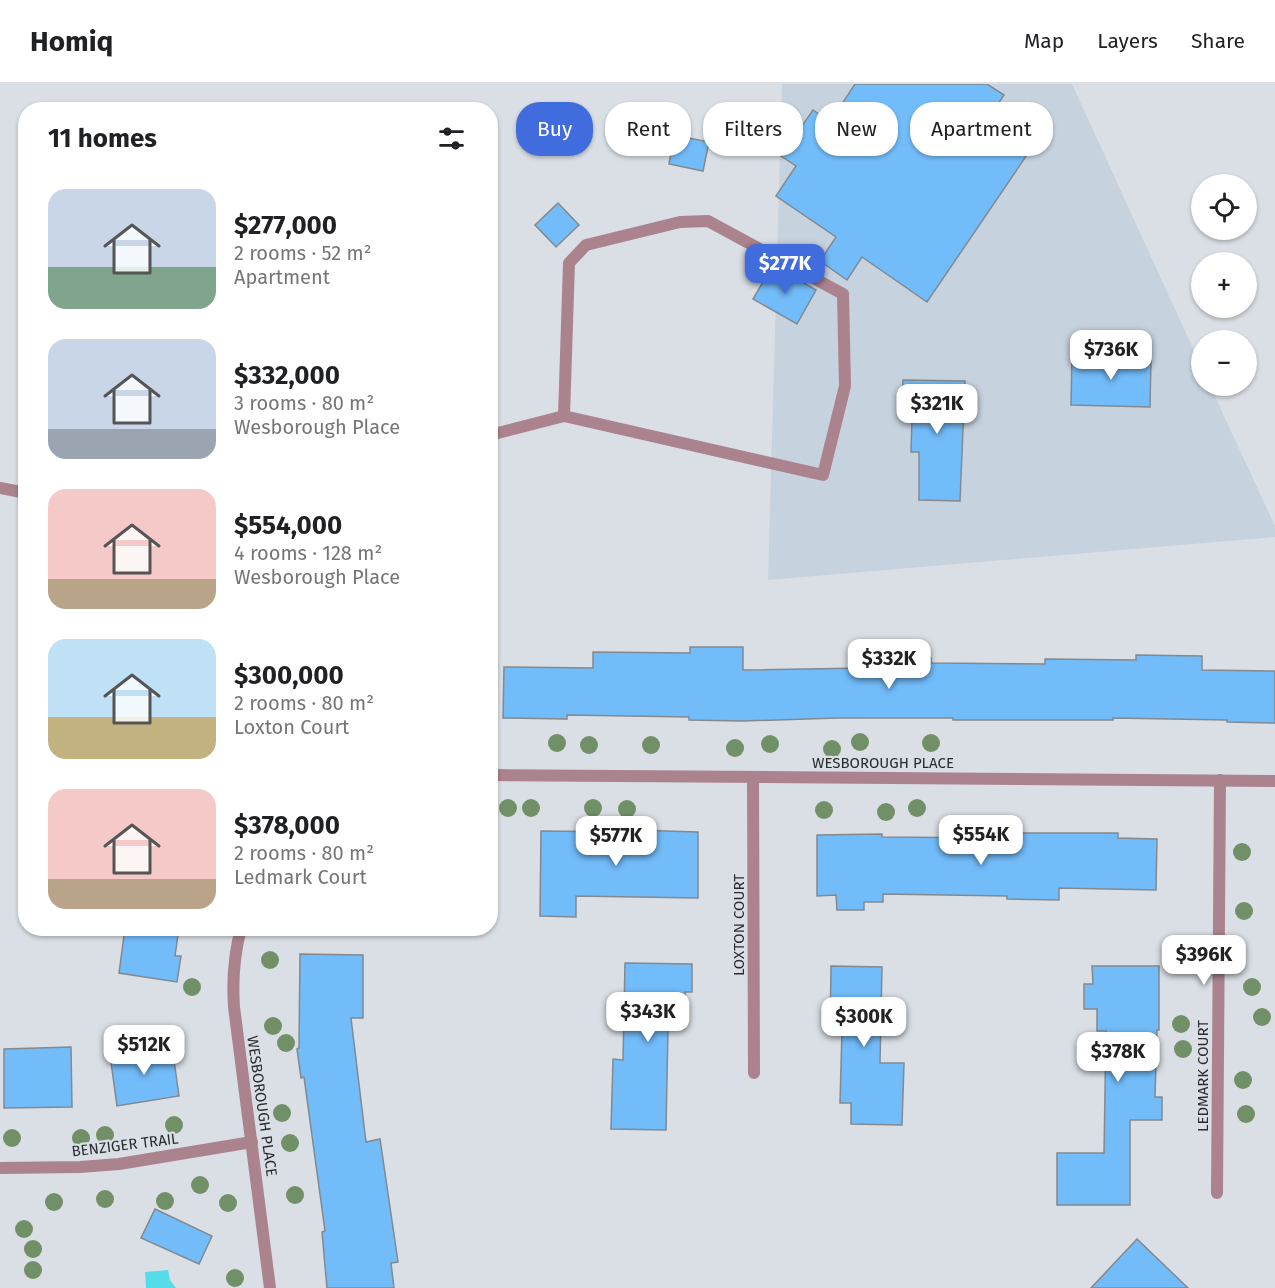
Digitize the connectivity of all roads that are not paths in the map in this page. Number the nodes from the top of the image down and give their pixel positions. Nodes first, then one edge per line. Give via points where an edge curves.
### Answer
1 (564, 416) junction
2 (498, 433) edge
3 (0, 488) edge
4 (18, 492) edge
5 (498, 776) edge
6 (753, 777) junction
7 (1220, 780) junction
8 (1275, 781) edge
9 (239, 936) edge
10 (754, 1073) dead end
11 (252, 1142) junction
12 (0, 1168) edge
13 (1217, 1193) dead end
14 (270, 1288) edge

1 - 1 street via 823,475 845,386 843,294 708,221 680,222 586,245 569,263
1 - 2 street
3 - 4 street
5 - 6 street, WESBOROUGH PLACE
6 - 7 street, WESBOROUGH PLACE
6 - 10 street, LOXTON COURT
7 - 8 street, WESBOROUGH PLACE
7 - 13 street, LEDMARK COURT
9 - 11 street, WESBOROUGH PLACE via 232,980
11 - 12 street, BENZIGER TRAIL via 119,1164
11 - 14 street, WESBOROUGH PLACE

